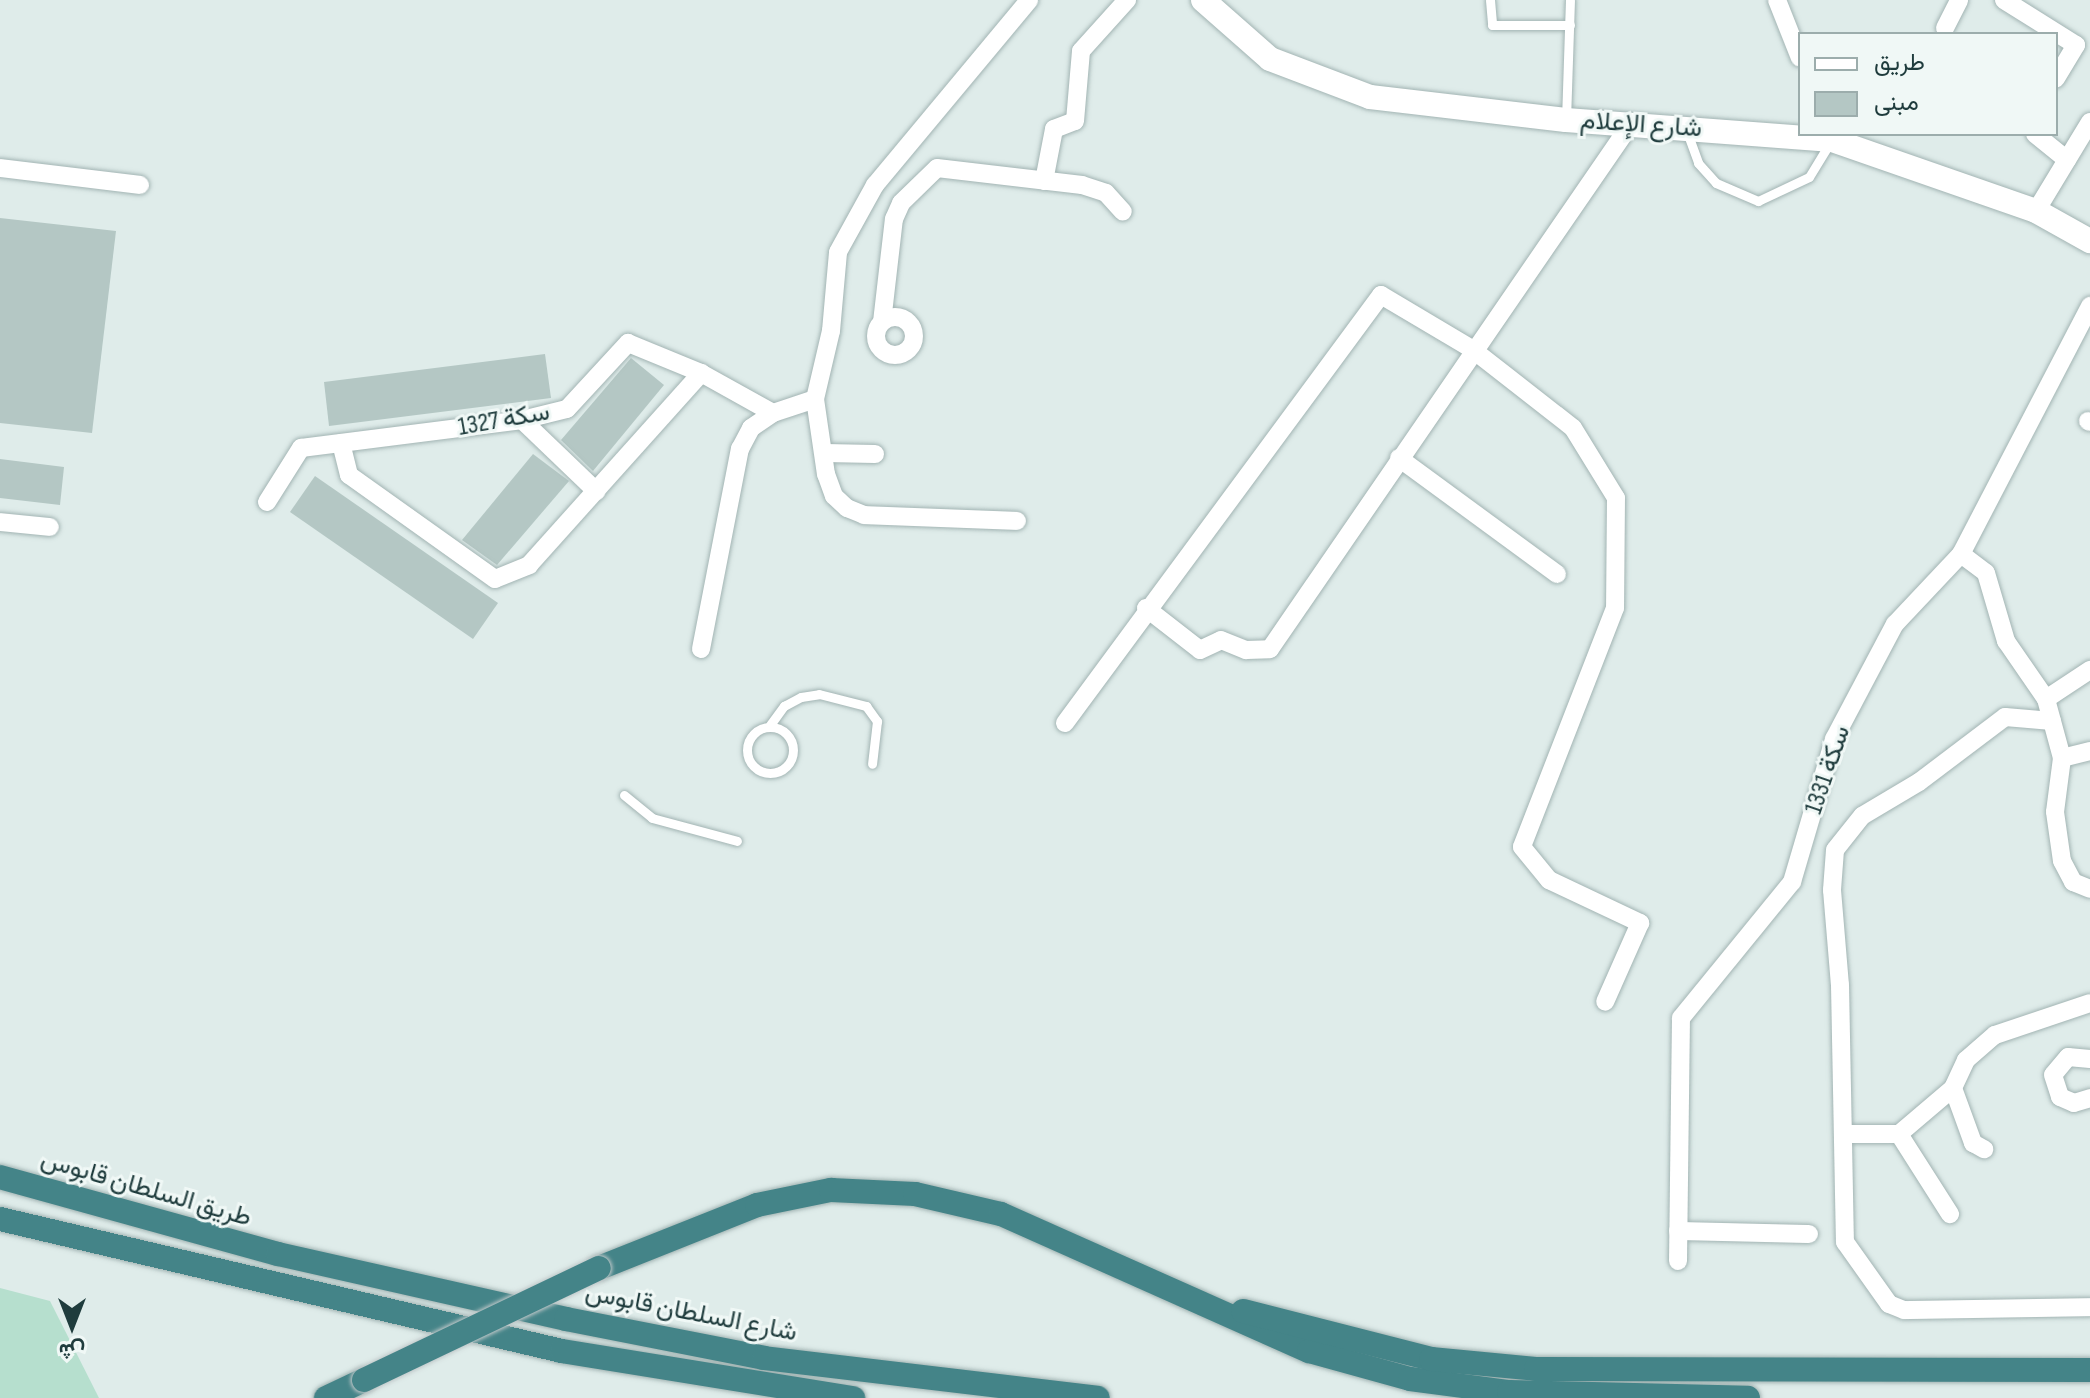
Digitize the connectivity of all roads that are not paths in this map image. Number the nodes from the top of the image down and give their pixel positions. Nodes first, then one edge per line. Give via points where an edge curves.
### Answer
1 (1029, 0) edge
2 (1127, 0) edge
3 (1203, 0) edge
4 (1490, 0) edge
5 (1570, 0) edge
6 (1777, 0) edge
7 (1959, 0) edge
8 (2004, 0) edge
9 (1570, 25) junction
10 (1945, 28) dead end
11 (2055, 32) edge
12 (2058, 34) edge
13 (1798, 53) edge
14 (2058, 75) edge
15 (1566, 120) junction
16 (2090, 122) edge
17 (1630, 125) junction
18 (1686, 129) junction
19 (1798, 135) edge
20 (2037, 136) edge
21 (1831, 137) edge
22 (2067, 160) junction
23 (0, 168) edge
24 (1044, 181) junction
25 (140, 185) dead end
26 (2036, 211) junction
27 (1123, 212) dead end
28 (2090, 241) edge
29 (2090, 306) edge
30 (882, 322) dead end
31 (1472, 349) junction
32 (701, 373) junction
33 (815, 399) junction
34 (773, 413) junction
35 (522, 420) junction
36 (341, 443) junction
37 (825, 453) junction
38 (875, 454) dead end
39 (1399, 458) junction
40 (596, 491) junction
41 (267, 502) dead end
42 (1017, 521) dead end
43 (0, 522) edge
44 (50, 527) dead end
45 (1961, 554) junction
46 (1557, 574) dead end
47 (1146, 608) junction
48 (701, 649) dead end
49 (2090, 670) edge
50 (2046, 699) junction
51 (2052, 721) junction
52 (1065, 723) dead end
53 (770, 725) junction
54 (2090, 751) edge
55 (2062, 758) junction
56 (872, 764) dead end
57 (624, 795) dead end
58 (737, 841) dead end
59 (2090, 889) edge
60 (1605, 1002) dead end
61 (2090, 1003) edge
62 (2090, 1059) edge
63 (1953, 1088) junction
64 (2090, 1098) edge
65 (1843, 1134) junction
66 (1899, 1134) junction
67 (1984, 1149) dead end
68 (0, 1177) edge
69 (1950, 1214) dead end
70 (0, 1219) edge
71 (1678, 1231) junction
72 (1809, 1234) dead end
73 (278, 1254) joint
74 (1678, 1261) dead end
75 (1191, 1301) junction
76 (2090, 1307) edge
77 (2090, 1370) edge
78 (326, 1398) edge
79 (853, 1398) edge
80 (1098, 1398) edge
81 (1748, 1398) edge

1 - 33 street via 875,185 838,252 831,331
2 - 24 street via 1081,51 1075,121 1054,129
3 - 15 main road, شارع الإعلام via 1270,59 1370,97
4 - 9 lane via 1492,25
5 - 9 lane
6 - 13 street
7 - 10 street
8 - 11 street
9 - 15 lane
12 - 14 street via 2076,45
15 - 17 main road, شارع الإعلام
16 - 22 street
17 - 18 main road, شارع الإعلام
17 - 31 street
18 - 19 main road, شارع الإعلام
18 - 21 lane via 1698,163 1716,183 1758,201 1809,177
20 - 22 street
21 - 26 main road, شارع الإعلام
22 - 26 street
23 - 25 street
24 - 27 street via 1106,193
24 - 30 street via 937,168 921,179 894,219
26 - 28 main road, شارع الإعلام
29 - 45 street, سكة 1331
31 - 39 street
31 - 47 street via 1381,295
31 - 60 street via 1573,428 1616,498 1615,608 1522,847 1549,880 1640,923
32 - 34 street, سكة 1327
32 - 35 street, سكة 1327 via 628,343 567,409
32 - 40 street
33 - 34 street
33 - 37 street
34 - 48 street via 751,428 740,449
35 - 36 street, سكة 1327
35 - 40 street
36 - 40 street via 349,475 495,579 529,565
36 - 41 street, سكة 1327 via 301,448
37 - 38 street
37 - 42 street via 834,496 864,515
39 - 46 street
39 - 47 street via 1270,649 1246,650 1221,640 1200,650
43 - 44 street
45 - 50 street via 1986,573 2006,641
45 - 71 street, سكة 1331 via 1895,624 1834,739 1792,882 1681,1018
47 - 52 street
49 - 50 street
50 - 51 street
51 - 55 street
51 - 65 street via 2005,717 1919,782 1862,816 1835,850 1832,890
53 - 53 lane via 754,733 747,751 754,768 770,776 787,768 794,751 787,733
53 - 56 lane via 784,706 801,697 819,694 866,706 877,721
54 - 55 street
55 - 59 street via 2055,812 2062,861 2073,882
57 - 58 lane via 652,818
61 - 63 street via 1995,1035 1966,1060
62 - 64 street via 2068,1057 2053,1075 2060,1097 2074,1103
63 - 66 street
63 - 67 street via 1973,1143
65 - 66 street
65 - 76 street via 1845,1242 1889,1304 1939,1312
66 - 69 street
68 - 73 highway, طريق السلطان قابوس
70 - 79 highway via 562,1351
71 - 72 street
71 - 74 street, سكة 1331
73 - 80 highway, شارع السلطان قابوس via 764,1358
75 - 77 highway via 1317,1327 1431,1359 1536,1369
75 - 78 highway, bridge via 1001,1214 901,1193 831,1190 757,1205 599,1268
75 - 81 highway via 1309,1351 1410,1379 1509,1392

